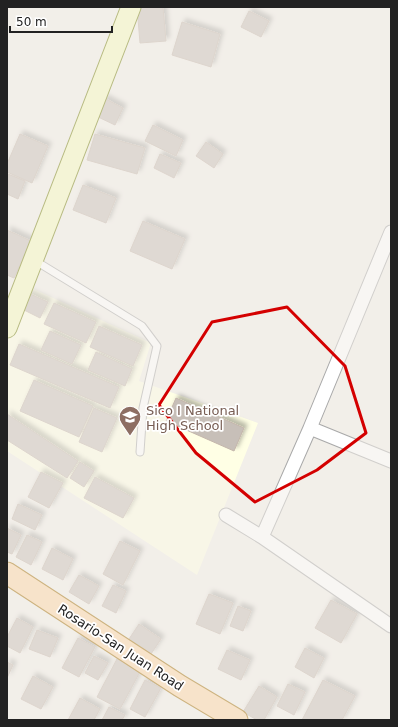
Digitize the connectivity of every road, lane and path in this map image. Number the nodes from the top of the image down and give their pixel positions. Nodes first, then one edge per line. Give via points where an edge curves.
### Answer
1 (131, 7) edge
2 (391, 232) edge
3 (33, 260) junction
4 (7, 328) edge
5 (310, 428) junction
6 (140, 452) dead end
7 (391, 461) edge
8 (226, 515) dead end
9 (262, 537) junction
10 (7, 573) edge
11 (391, 626) edge
12 (237, 720) edge

1 - 3 street
2 - 5 street
3 - 4 street
3 - 6 lane via 142,326 158,346 144,408
5 - 7 street
5 - 9 street
8 - 9 street
9 - 11 street
10 - 12 main road, Rosario-San Juan Road via 180,686

